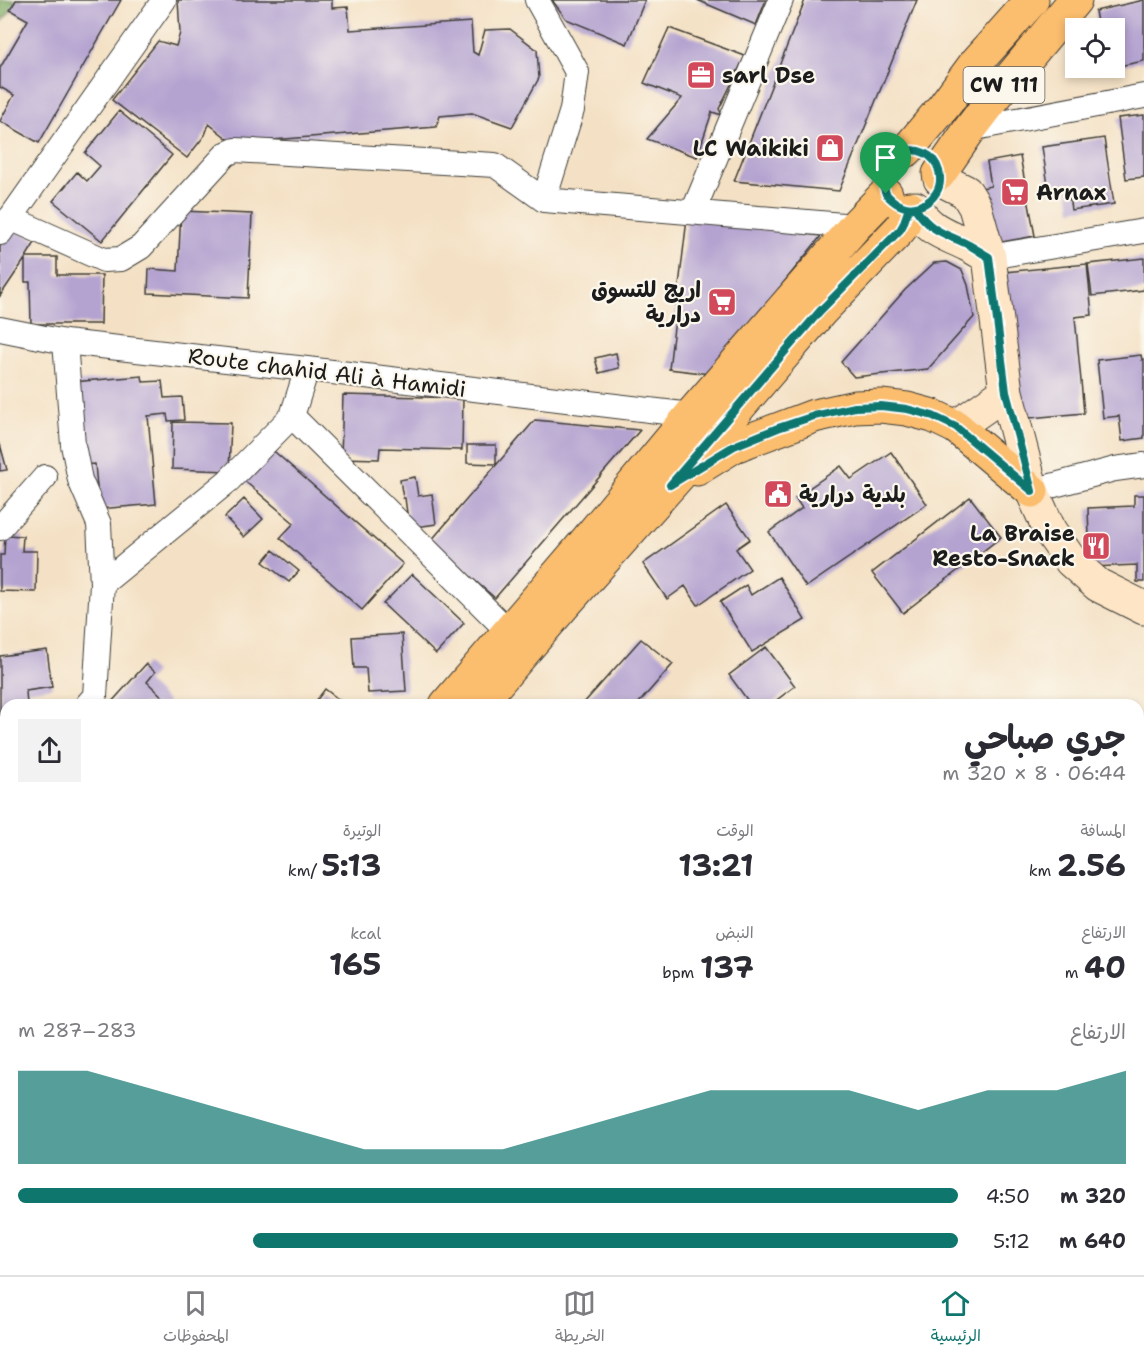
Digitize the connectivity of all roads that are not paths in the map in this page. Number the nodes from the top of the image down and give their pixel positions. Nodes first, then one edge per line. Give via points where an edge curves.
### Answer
1 (164, 0) edge
2 (537, 0) edge
3 (781, 0) edge
4 (1032, 0) edge
5 (1075, 0) edge
6 (1144, 96) edge
7 (970, 129) junction
8 (907, 150) junction
9 (940, 177) junction
10 (544, 200) junction
11 (903, 203) junction
12 (693, 212) junction
13 (5, 226) edge
14 (855, 226) junction
15 (1144, 231) edge
16 (989, 257) junction
17 (0, 329) edge
18 (65, 342) junction
19 (308, 369) junction
20 (1006, 392) junction
21 (691, 415) junction
22 (292, 416) junction
23 (956, 427) junction
24 (1144, 465) edge
25 (45, 477) dead end
26 (670, 485) junction
27 (1032, 491) junction
28 (0, 528) edge
29 (102, 584) junction
30 (1143, 609) edge
31 (509, 632) junction
32 (92, 699) edge
33 (451, 699) edge
34 (483, 699) edge

1 - 13 street
2 - 10 street via 577,72 572,110
3 - 12 street
4 - 8 main road, CW 111
5 - 7 main road, CW 111
6 - 7 street
7 - 9 main road, CW 111
8 - 9 main road via 932,158
8 - 11 main road via 891,159 883,175 883,185
9 - 11 main road via 935,195 923,205
9 - 16 main road via 966,192 975,207
10 - 12 street
10 - 13 street via 495,165 235,150 226,154 141,247 121,259 104,261
11 - 14 main road
11 - 16 main road via 933,229
11 - 26 main road via 900,230 820,311
12 - 14 street
14 - 21 main road
15 - 16 street
16 - 20 main road
17 - 18 street, Route chahid Ali à Hamidi
18 - 19 street, Route chahid Ali à Hamidi
18 - 29 street via 73,445 80,480 99,524
19 - 21 street, Route chahid Ali à Hamidi
19 - 22 street
20 - 23 main road
20 - 27 main road
21 - 31 main road
22 - 29 street via 228,481
22 - 31 street
23 - 26 main road via 907,409 855,407 814,416 734,446
23 - 27 main road
24 - 27 street
25 - 28 street
26 - 34 main road
27 - 30 main road via 1050,531 1071,561 1098,585
29 - 32 street
31 - 33 main road

